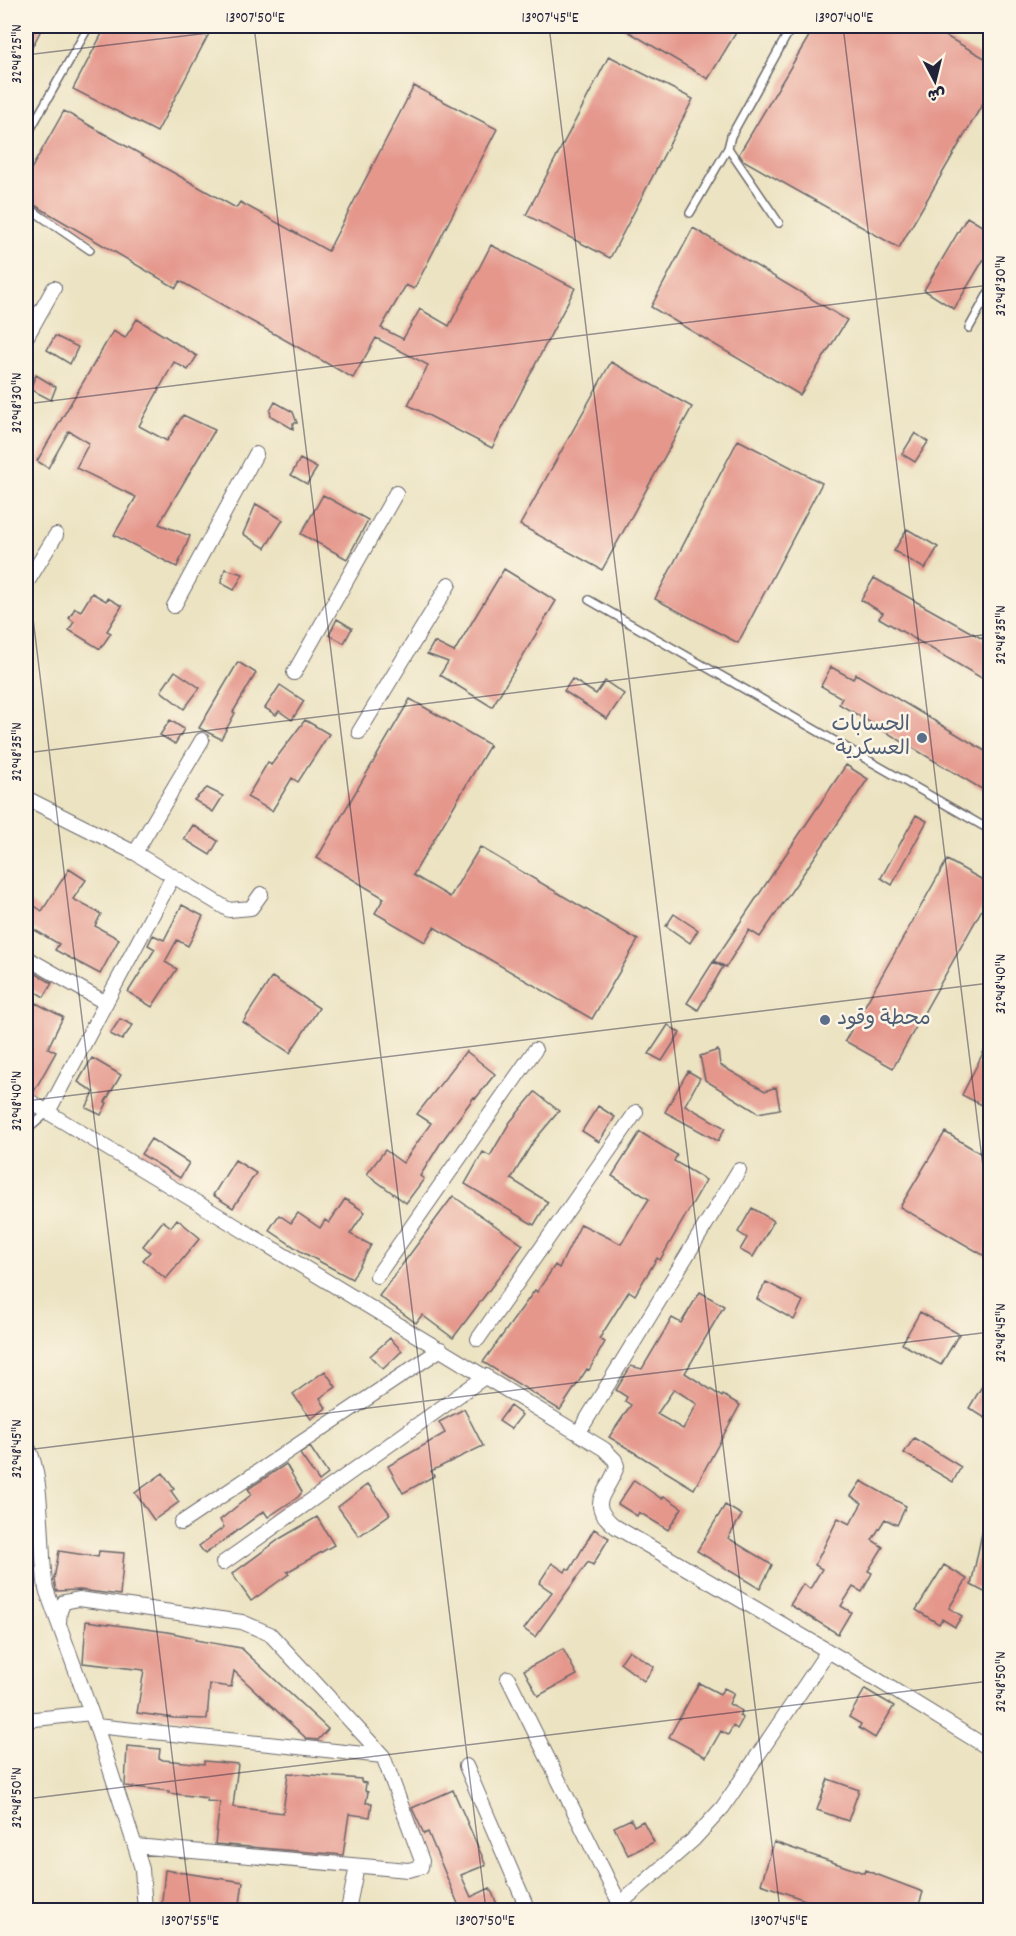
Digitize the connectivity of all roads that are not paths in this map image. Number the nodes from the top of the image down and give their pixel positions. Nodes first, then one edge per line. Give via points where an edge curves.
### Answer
1 (88, 26) edge
2 (792, 26) edge
3 (26, 137) edge
4 (728, 148) junction
5 (990, 166) edge
6 (990, 183) edge
7 (26, 206) edge
8 (690, 213) dead end
9 (779, 222) dead end
10 (90, 250) dead end
11 (54, 288) dead end
12 (990, 290) edge
13 (969, 328) dead end
14 (26, 338) edge
15 (256, 454) dead end
16 (396, 493) dead end
17 (56, 535) dead end
18 (26, 584) edge
19 (449, 584) dead end
20 (589, 600) dead end
21 (174, 606) dead end
22 (294, 673) dead end
23 (359, 732) dead end
24 (202, 740) dead end
25 (26, 798) edge
26 (990, 830) edge
27 (135, 853) junction
28 (173, 876) junction
29 (261, 894) dead end
30 (27, 958) dead end
31 (106, 1003) junction
32 (535, 1050) dead end
33 (26, 1099) edge
34 (48, 1112) junction
35 (636, 1112) dead end
36 (26, 1131) edge
37 (739, 1170) dead end
38 (377, 1276) dead end
39 (478, 1339) dead end
40 (441, 1349) junction
41 (486, 1376) junction
42 (579, 1432) junction
43 (26, 1445) edge
44 (181, 1523) dead end
45 (223, 1563) dead end
46 (59, 1622) junction
47 (828, 1651) junction
48 (508, 1678) dead end
49 (94, 1719) junction
50 (26, 1720) edge
51 (990, 1749) edge
52 (383, 1756) junction
53 (466, 1766) dead end
54 (135, 1846) junction
55 (357, 1866) junction
56 (616, 1907) edge
57 (145, 1911) edge
58 (348, 1911) edge
59 (528, 1911) edge

1 - 3 lane
2 - 4 lane
4 - 8 lane
4 - 9 lane
5 - 6 lane
7 - 10 lane
11 - 14 street
12 - 13 lane
15 - 21 street
16 - 22 street
17 - 18 street
19 - 23 street
20 - 26 lane
24 - 27 street
25 - 27 street
27 - 28 street
28 - 29 street via 229,910 250,908
28 - 31 street
30 - 31 street
31 - 34 street
32 - 38 street
33 - 34 street
34 - 36 lane
34 - 40 street
35 - 39 street
37 - 42 street
40 - 41 street
40 - 44 street
41 - 42 street
41 - 45 street
42 - 47 street via 615,1460 615,1472 600,1500 602,1516
43 - 46 street via 36,1463 42,1569
46 - 49 street
46 - 52 street via 64,1602 79,1599 259,1627 283,1646
47 - 51 street
47 - 56 street via 723,1807 693,1840
48 - 56 street
49 - 50 street
49 - 52 street
49 - 54 street
52 - 55 street via 421,1867 408,1870
53 - 59 street
54 - 55 street
54 - 57 street via 142,1869
55 - 58 street

